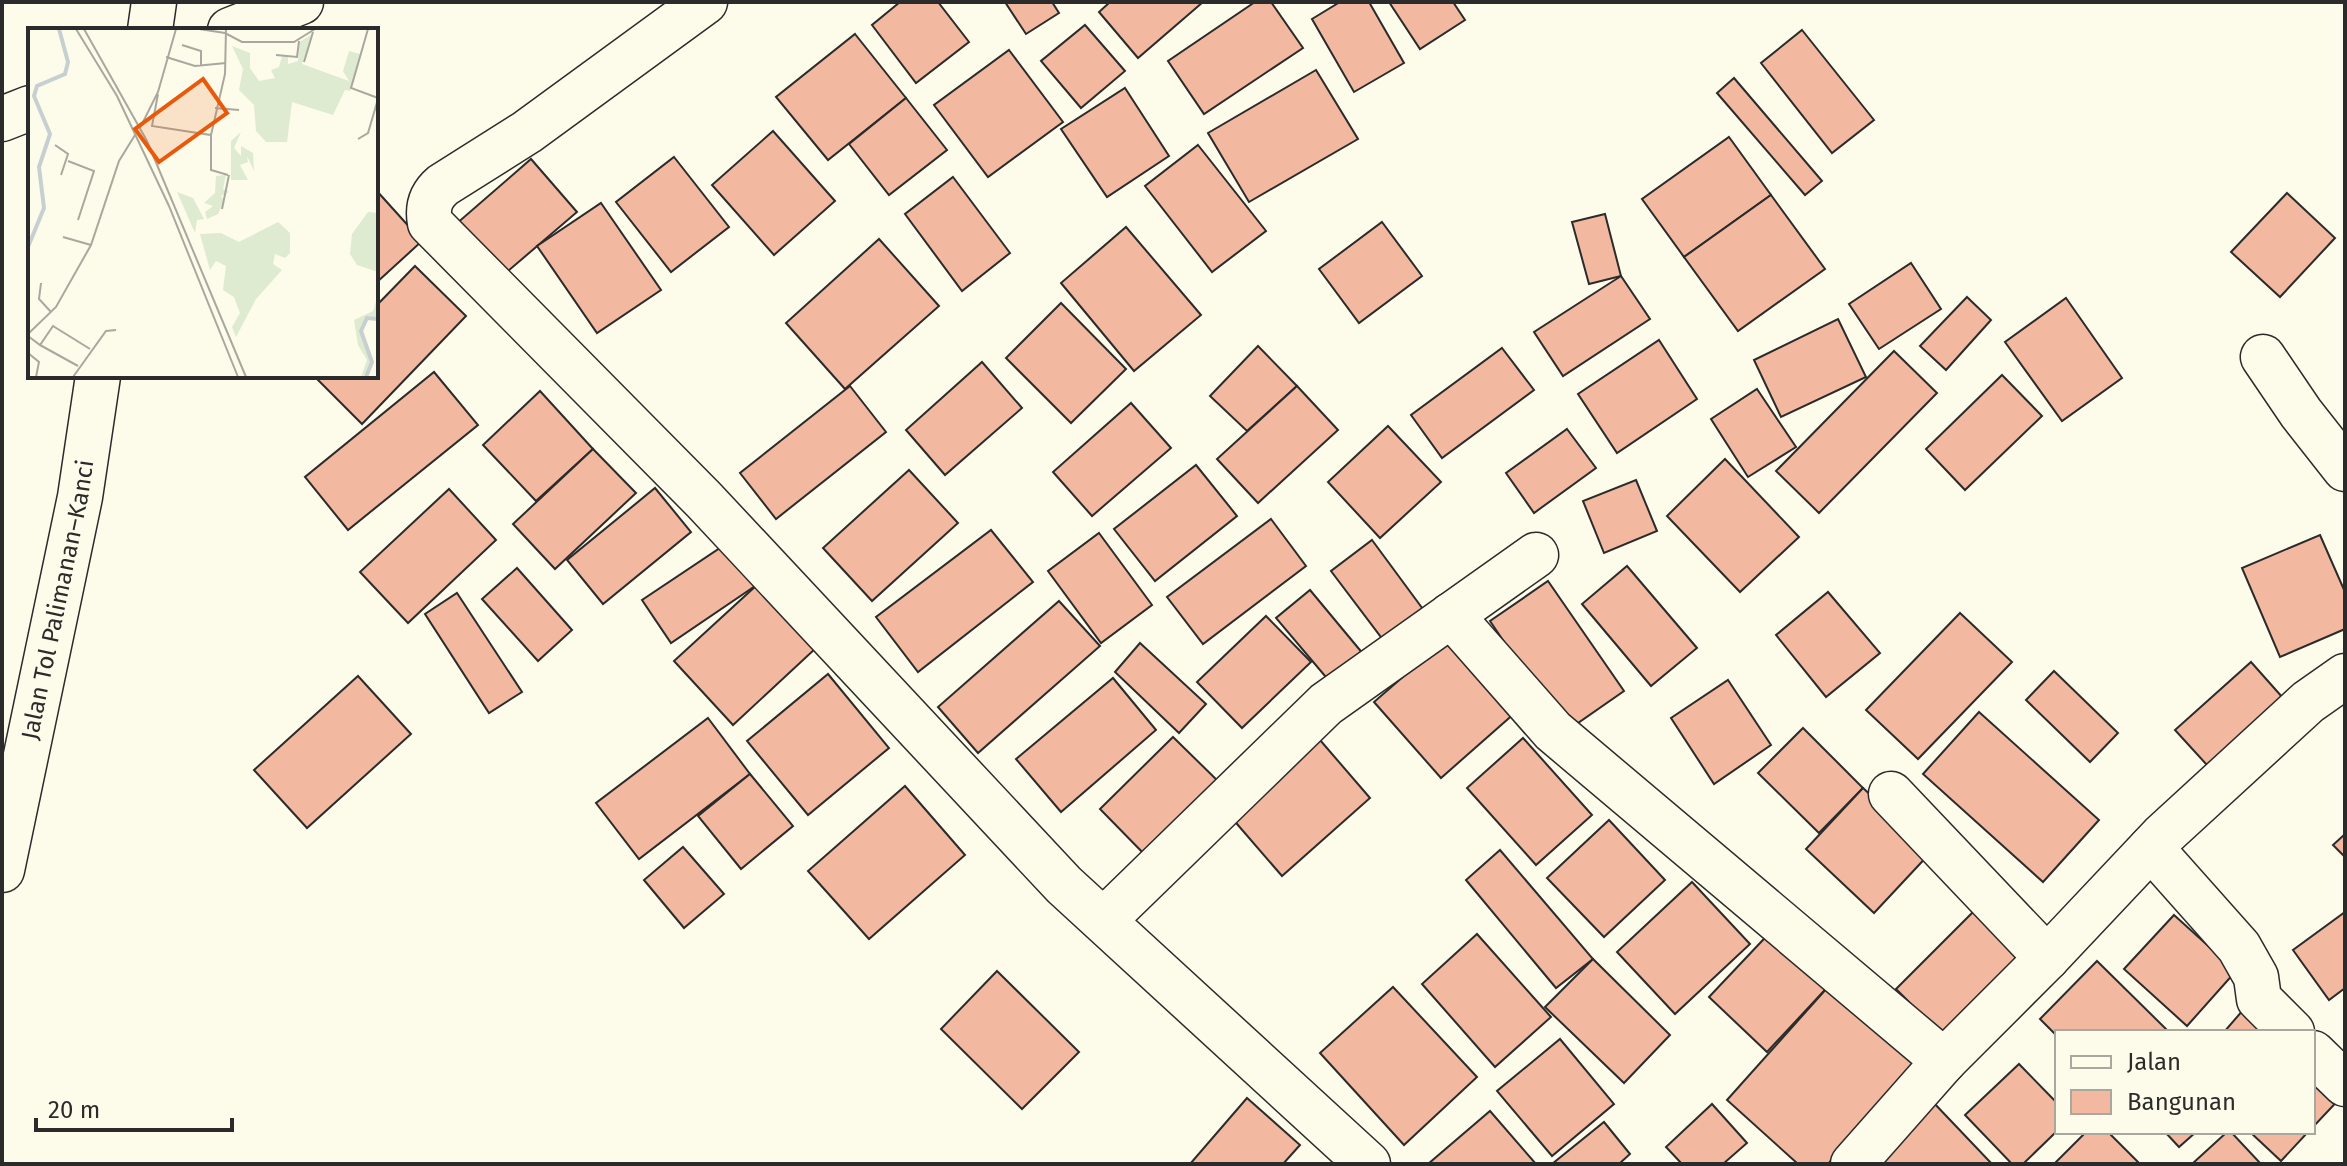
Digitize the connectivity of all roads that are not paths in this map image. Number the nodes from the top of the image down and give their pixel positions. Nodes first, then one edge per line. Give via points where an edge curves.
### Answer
1 (154, 2) edge
2 (301, 2) edge
3 (705, 2) edge
4 (150, 28) edge
5 (235, 28) edge
6 (28, 109) edge
7 (2, 119) edge
8 (2263, 357) dead end
9 (98, 378) edge
10 (2345, 469) edge
11 (1536, 555) dead end
12 (1451, 615) junction
13 (2345, 676) edge
14 (1891, 794) dead end
15 (2151, 848) junction
16 (2, 870) edge
17 (1104, 920) junction
18 (2047, 958) junction
19 (2290, 1030) edge
20 (2315, 1055) edge
21 (1944, 1061) junction
22 (2345, 1084) edge
23 (1368, 1164) edge
24 (1853, 1164) edge

1 - 4 main road
2 - 5 main road
3 - 17 main road via 527,132 443,185 430,201 430,223 704,500 1064,885
6 - 7 main road
8 - 10 main road
9 - 16 main road, Jalan Tol Palimanan–Kanci via 80,497
11 - 12 main road
12 - 17 main road via 1326,704
12 - 21 main road via 1553,731
13 - 15 main road via 2308,702
14 - 18 main road
15 - 18 main road
15 - 19 main road via 2239,947 2256,977 2259,999
17 - 23 main road
18 - 21 main road
20 - 22 main road
21 - 24 main road

